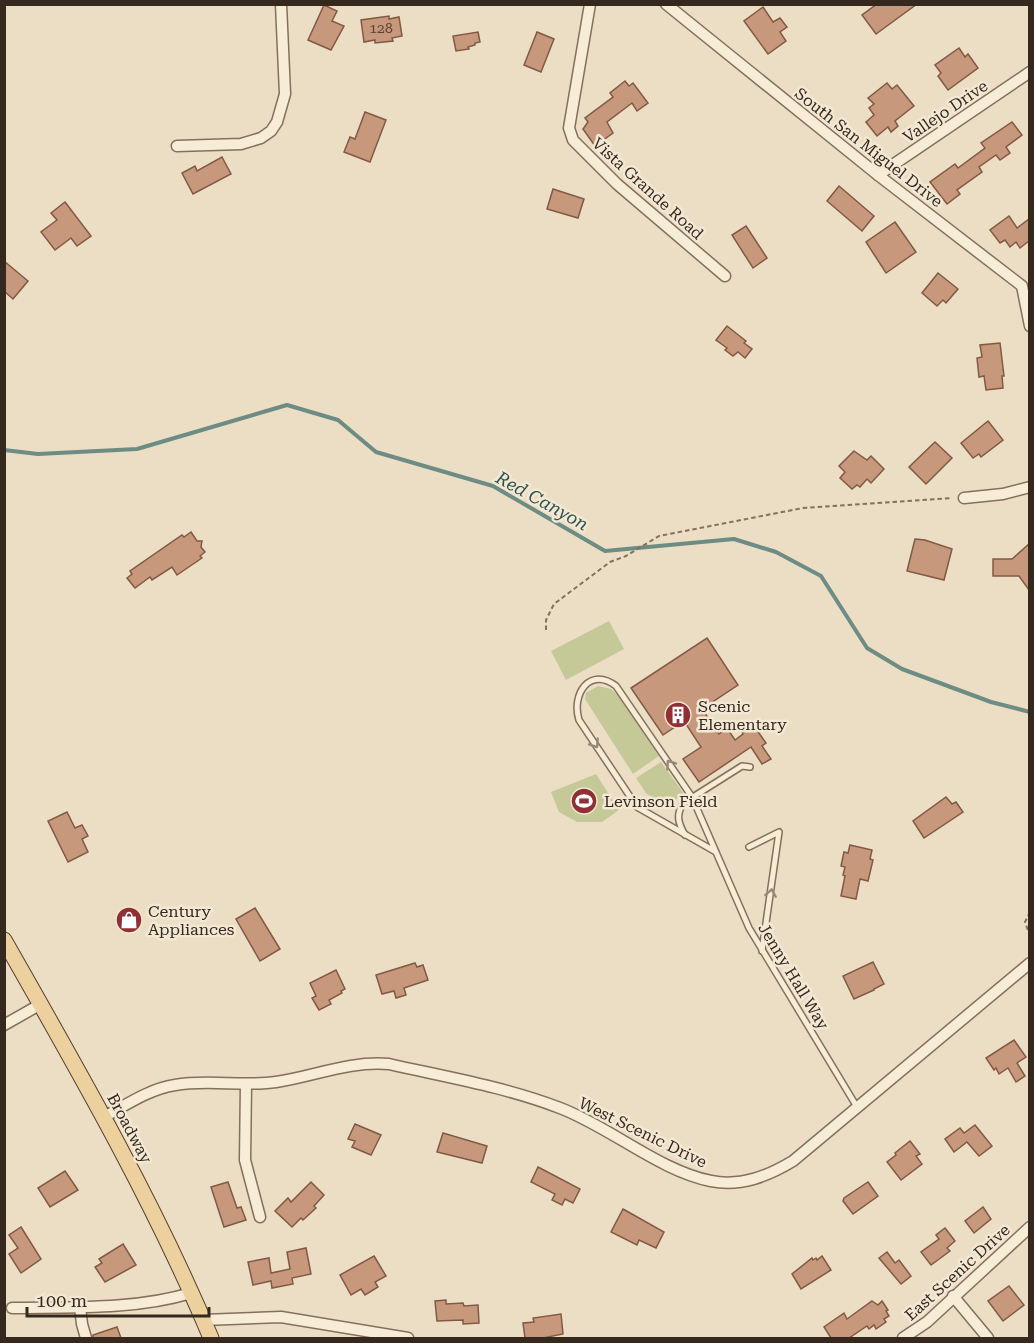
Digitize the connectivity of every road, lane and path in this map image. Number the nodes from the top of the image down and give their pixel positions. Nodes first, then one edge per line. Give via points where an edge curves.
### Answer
1 (281, 4) edge
2 (591, 4) edge
3 (666, 4) edge
4 (1029, 72) edge
5 (177, 146) dead end
6 (878, 175) junction
7 (725, 276) dead end
8 (1026, 283) edge
9 (1029, 326) edge
10 (1029, 487) edge
11 (964, 498) joint
12 (546, 630) dead end
13 (750, 767) dead end
14 (692, 797) junction
15 (686, 836) junction
16 (749, 847) dead end
17 (716, 852) junction
18 (1029, 912) edge
19 (1029, 936) edge
20 (4, 940) edge
21 (762, 951) junction
22 (1029, 963) edge
23 (41, 1004) junction
24 (4, 1025) edge
25 (246, 1084) junction
26 (858, 1109) junction
27 (104, 1117) junction
28 (260, 1217) dead end
29 (1029, 1227) edge
30 (190, 1293) junction
31 (953, 1296) junction
32 (80, 1307) junction
33 (8, 1308) edge
34 (203, 1320) junction
35 (86, 1338) edge
36 (211, 1338) edge
37 (408, 1338) edge
38 (903, 1338) edge
39 (988, 1338) edge

1 - 5 street via 285,94 271,132 241,144
2 - 7 street, Vista Grande Road via 569,128 573,140 616,184
3 - 6 street, South San Miguel Drive
4 - 6 street, Vallejo Drive
6 - 8 street, South San Miguel Drive
8 - 9 street, South San Miguel Drive
10 - 11 street
11 - 12 path via 803,508 659,536 610,562 555,604 546,620
13 - 14 lane via 742,766
14 - 15 lane via 678,814
14 -> 15 lane, Jenny Hall Way via 616,686 599,680 581,688 576,704 579,720 637,807
14 - 17 lane, Jenny Hall Way
15 - 17 lane, Jenny Hall Way
21 -> 16 lane via 779,832
17 - 21 lane, Jenny Hall Way
18 - 19 path via 1025,922
20 - 23 main road, Broadway
21 - 26 lane, Jenny Hall Way
22 - 26 street, West Scenic Drive
23 - 24 street
23 - 27 main road, Broadway
25 - 26 street, West Scenic Drive via 275,1082 366,1062 388,1064 561,1108 686,1173 727,1183 759,1179 777,1171
25 - 27 street, West Scenic Drive via 174,1085 155,1090
25 - 28 street via 245,1160
27 - 30 main road, Broadway
29 - 31 street, East Scenic Drive
30 - 32 street via 165,1301
30 - 34 main road, Broadway
31 - 38 street, East Scenic Drive via 927,1322
31 - 39 street
32 - 33 street
32 - 35 street
34 - 36 main road, Broadway
34 - 37 street via 281,1317

